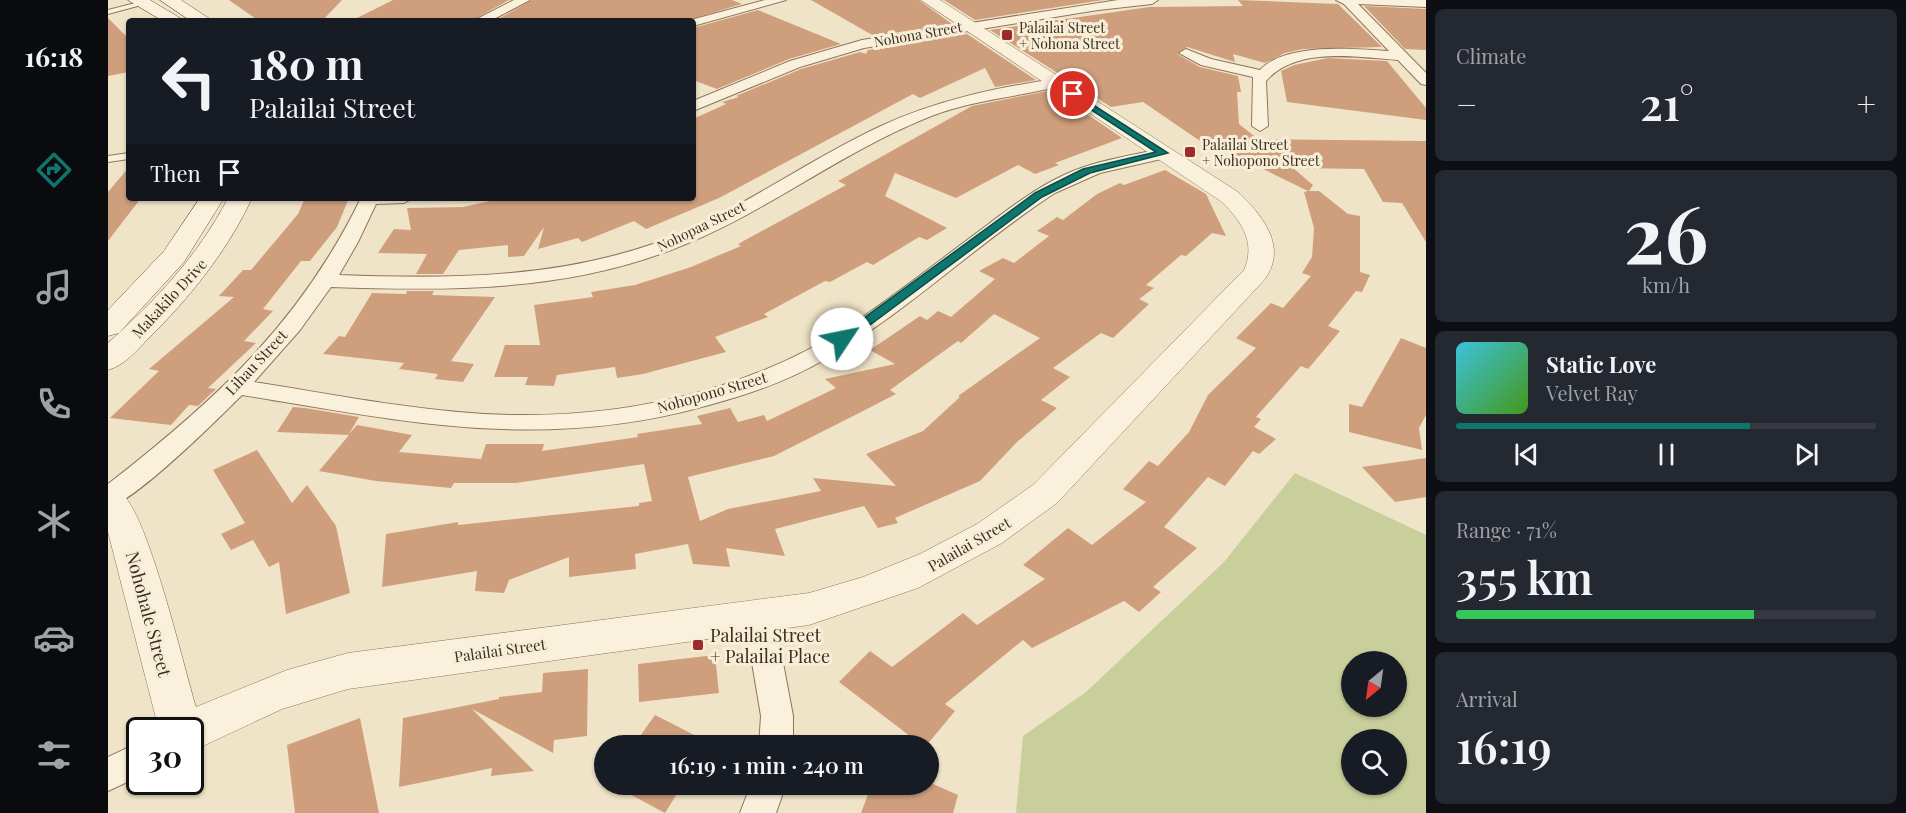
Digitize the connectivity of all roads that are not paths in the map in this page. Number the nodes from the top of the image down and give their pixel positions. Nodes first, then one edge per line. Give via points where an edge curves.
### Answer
1 (169, 0) edge
2 (524, 0) edge
3 (780, 0) edge
4 (929, 0) edge
5 (1152, 0) edge
6 (1342, 0) edge
7 (1347, 0) edge
8 (144, 1) edge
9 (1092, 3) edge
10 (1426, 3) edge
11 (108, 12) edge
12 (171, 18) edge
13 (199, 18) edge
14 (486, 18) edge
15 (696, 21) edge
16 (968, 26) junction
17 (1186, 53) dead end
18 (1401, 56) junction
19 (1262, 75) junction
20 (1426, 81) edge
21 (1055, 82) junction
22 (696, 105) edge
23 (1260, 126) dead end
24 (1164, 153) junction
25 (126, 156) edge
26 (108, 159) edge
27 (210, 201) edge
28 (238, 201) edge
29 (369, 201) edge
30 (325, 281) junction
31 (108, 327) edge
32 (108, 360) edge
33 (235, 386) junction
34 (108, 499) edge
35 (759, 615) junction
36 (177, 717) edge
37 (204, 725) edge
38 (776, 735) edge
39 (126, 765) edge
40 (108, 775) edge
41 (765, 795) edge
42 (758, 813) edge

1 - 13 main road
2 - 14 street
3 - 15 street
4 - 16 street, Palailai Street
5 - 9 street, Nohona Street
6 - 7 street
7 - 10 street
7 - 18 street
8 - 11 lane
8 - 12 main road
9 - 16 street, Nohona Street
16 - 21 street, Palailai Street
16 - 22 street, Nohona Street via 828,53
17 - 19 street via 1206,62
18 - 19 street via 1311,55 1280,63
18 - 20 street
19 - 23 street via 1258,86
21 - 24 street, Palailai Street
21 - 30 street, Nohopaa Street via 970,98 917,116 695,232 607,264 560,275 480,284
24 - 33 street, Nohopono Street via 1087,171 1038,195 826,350 756,381 698,400 594,418 487,422
24 - 35 street, Palailai Street via 1230,197 1248,215 1262,244 1256,273 1045,494 1010,522 921,572 868,592 809,609
25 - 26 lane
27 - 31 main road, Makakilo Drive via 174,256
28 - 32 main road, Makakilo Drive via 209,255 153,318
29 - 30 street, Lihau Street via 357,232
30 - 33 street, Lihau Street
33 - 34 street, Lihau Street via 163,455
34 - 36 street, Nohohale Street via 127,534
35 - 37 street, Palailai Street via 348,671 285,687
35 - 38 street via 777,716
39 - 40 street
41 - 42 street

